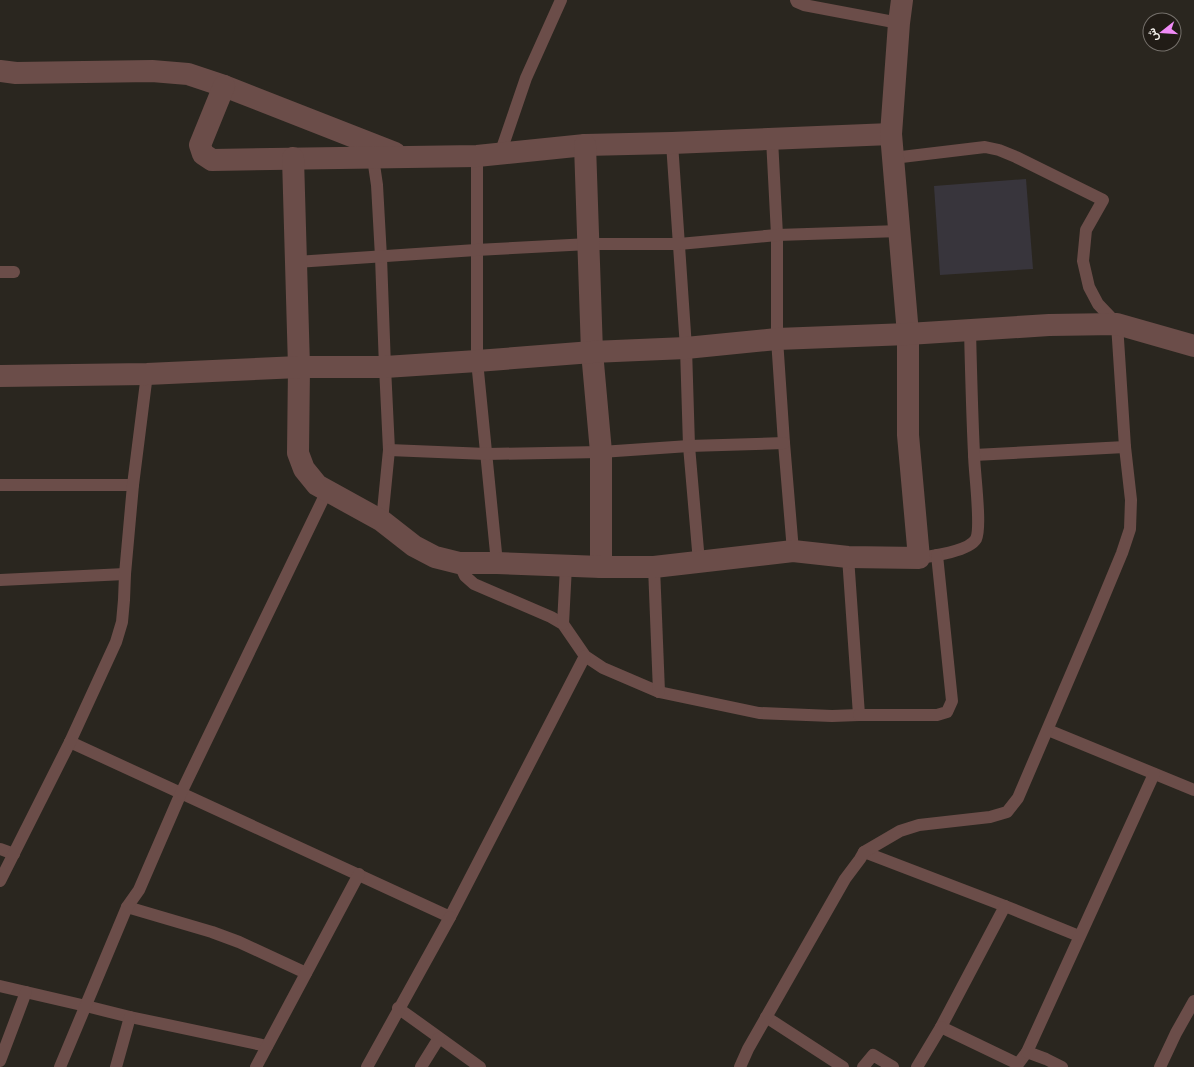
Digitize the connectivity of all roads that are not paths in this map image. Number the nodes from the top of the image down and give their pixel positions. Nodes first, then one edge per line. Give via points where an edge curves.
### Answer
1 (561, 0) edge
2 (796, 0) edge
3 (902, 0) edge
4 (899, 23) junction
5 (0, 71) edge
6 (224, 86) junction
7 (891, 134) junction
8 (772, 139) junction
9 (672, 143) junction
10 (585, 145) junction
11 (500, 154) junction
12 (477, 156) junction
13 (404, 157) junction
14 (293, 158) junction
15 (373, 158) junction
16 (893, 158) junction
17 (900, 231) junction
18 (777, 235) junction
19 (589, 244) junction
20 (679, 244) junction
21 (476, 250) junction
22 (381, 257) junction
23 (296, 262) junction
24 (0, 272) edge
25 (14, 272) dead end
26 (1117, 324) junction
27 (970, 330) junction
28 (908, 334) junction
29 (777, 339) junction
30 (1194, 346) edge
31 (686, 348) junction
32 (592, 352) junction
33 (477, 361) junction
34 (384, 366) junction
35 (299, 367) junction
36 (147, 374) junction
37 (0, 376) edge
38 (784, 443) junction
39 (689, 446) junction
40 (1125, 447) junction
41 (389, 450) junction
42 (601, 452) junction
43 (487, 454) junction
44 (974, 455) junction
45 (133, 484) junction
46 (0, 485) edge
47 (327, 490) junction
48 (382, 521) junction
49 (793, 551) junction
50 (848, 557) junction
51 (928, 557) junction
52 (699, 562) junction
53 (459, 563) junction
54 (497, 563) junction
55 (566, 566) junction
56 (601, 567) junction
57 (654, 567) junction
58 (125, 574) junction
59 (0, 580) edge
60 (562, 624) junction
61 (585, 656) junction
62 (659, 692) junction
63 (859, 715) junction
64 (1048, 730) junction
65 (70, 742) junction
66 (1154, 774) junction
67 (1194, 790) edge
68 (181, 793) junction
69 (0, 849) edge
70 (864, 852) junction
71 (14, 854) junction
72 (359, 874) junction
73 (0, 881) edge
74 (1005, 906) junction
75 (128, 907) junction
76 (450, 917) junction
77 (1079, 936) junction
78 (306, 973) junction
79 (0, 986) edge
80 (26, 992) junction
81 (1194, 1001) edge
82 (86, 1006) junction
83 (398, 1008) junction
84 (130, 1017) junction
85 (766, 1017) junction
86 (941, 1027) junction
87 (439, 1038) junction
88 (267, 1046) junction
89 (1027, 1052) junction
90 (0, 1061) edge
91 (60, 1067) edge
92 (116, 1067) edge
93 (256, 1067) edge
94 (367, 1067) edge
95 (421, 1067) edge
96 (480, 1067) edge
97 (740, 1067) edge
98 (843, 1067) edge
99 (863, 1067) edge
100 (893, 1067) edge
101 (917, 1067) edge
102 (1062, 1067) edge
103 (1160, 1067) edge

1 - 11 lane via 526,78
2 - 4 lane via 804,5
3 - 4 street
4 - 7 street
5 - 6 street via 16,73 152,70 188,74
6 - 13 street
6 - 14 street via 200,145 203,154 212,160
7 - 8 street
7 - 16 street
8 - 9 street
8 - 18 lane
9 - 10 street
9 - 20 lane
10 - 11 street
10 - 19 street
11 - 12 street
12 - 13 street
12 - 21 lane
13 - 15 street
14 - 15 street
14 - 23 street
15 - 22 lane
16 - 17 street
16 - 26 lane via 985,147 1016,157 1103,200 1086,230 1083,261 1089,287 1098,304
17 - 18 lane
17 - 28 street
18 - 20 lane
18 - 29 lane
19 - 20 lane
19 - 21 lane
19 - 32 street
20 - 31 lane
21 - 22 lane
21 - 33 lane
22 - 23 lane
22 - 34 lane
23 - 35 street
24 - 25 lane
26 - 27 street
26 - 30 street
26 - 40 lane
27 - 28 street
27 - 44 lane
28 - 29 street
28 - 51 street via 908,435
29 - 31 street
29 - 38 lane
31 - 32 street
31 - 39 lane
32 - 33 street
32 - 42 street
33 - 34 street
33 - 43 lane
34 - 35 street
34 - 41 lane
35 - 36 street
35 - 47 street via 298,453 304,469 318,485
36 - 37 street
36 - 45 lane
38 - 39 lane
38 - 49 lane
39 - 42 lane
39 - 52 lane
40 - 44 lane
40 - 64 lane via 1131,500 1130,529
41 - 43 lane
41 - 48 lane
42 - 43 lane
42 - 56 street
43 - 54 lane
44 - 51 lane via 979,526 976,539 967,546
45 - 46 lane
45 - 58 lane
47 - 48 street
47 - 68 lane
48 - 53 street via 414,546 435,557
49 - 50 street
49 - 52 street
50 - 51 street
50 - 63 lane
51 - 63 lane via 952,701 947,712 937,715
52 - 57 street
53 - 54 street
53 - 60 lane via 465,576 474,584 551,616
54 - 55 street
55 - 56 street
55 - 60 lane
56 - 57 street
57 - 62 lane
58 - 59 lane
58 - 65 lane via 122,622 116,642
60 - 61 lane
61 - 62 lane via 603,668
61 - 76 lane
62 - 63 lane via 759,713
64 - 66 lane
64 - 70 lane via 1018,798 1007,812 990,817 919,825 900,831
65 - 68 lane
65 - 71 lane
66 - 67 lane
66 - 77 lane
68 - 72 lane
68 - 75 lane via 139,890
69 - 71 lane
70 - 74 lane
70 - 85 lane via 845,878
71 - 73 lane
72 - 76 lane
72 - 78 lane
74 - 77 lane
74 - 86 lane
75 - 78 lane via 239,942
75 - 82 lane
76 - 83 lane
77 - 89 lane
78 - 88 lane
79 - 80 lane
80 - 82 lane
80 - 90 lane
81 - 103 lane
82 - 84 lane
82 - 91 lane
83 - 87 lane
83 - 94 lane
84 - 88 lane
84 - 92 lane
85 - 97 lane
85 - 98 lane
86 - 89 lane via 1018,1064
86 - 101 lane
87 - 95 lane
87 - 96 lane
88 - 93 lane
89 - 102 lane
99 - 100 lane via 873,1055

